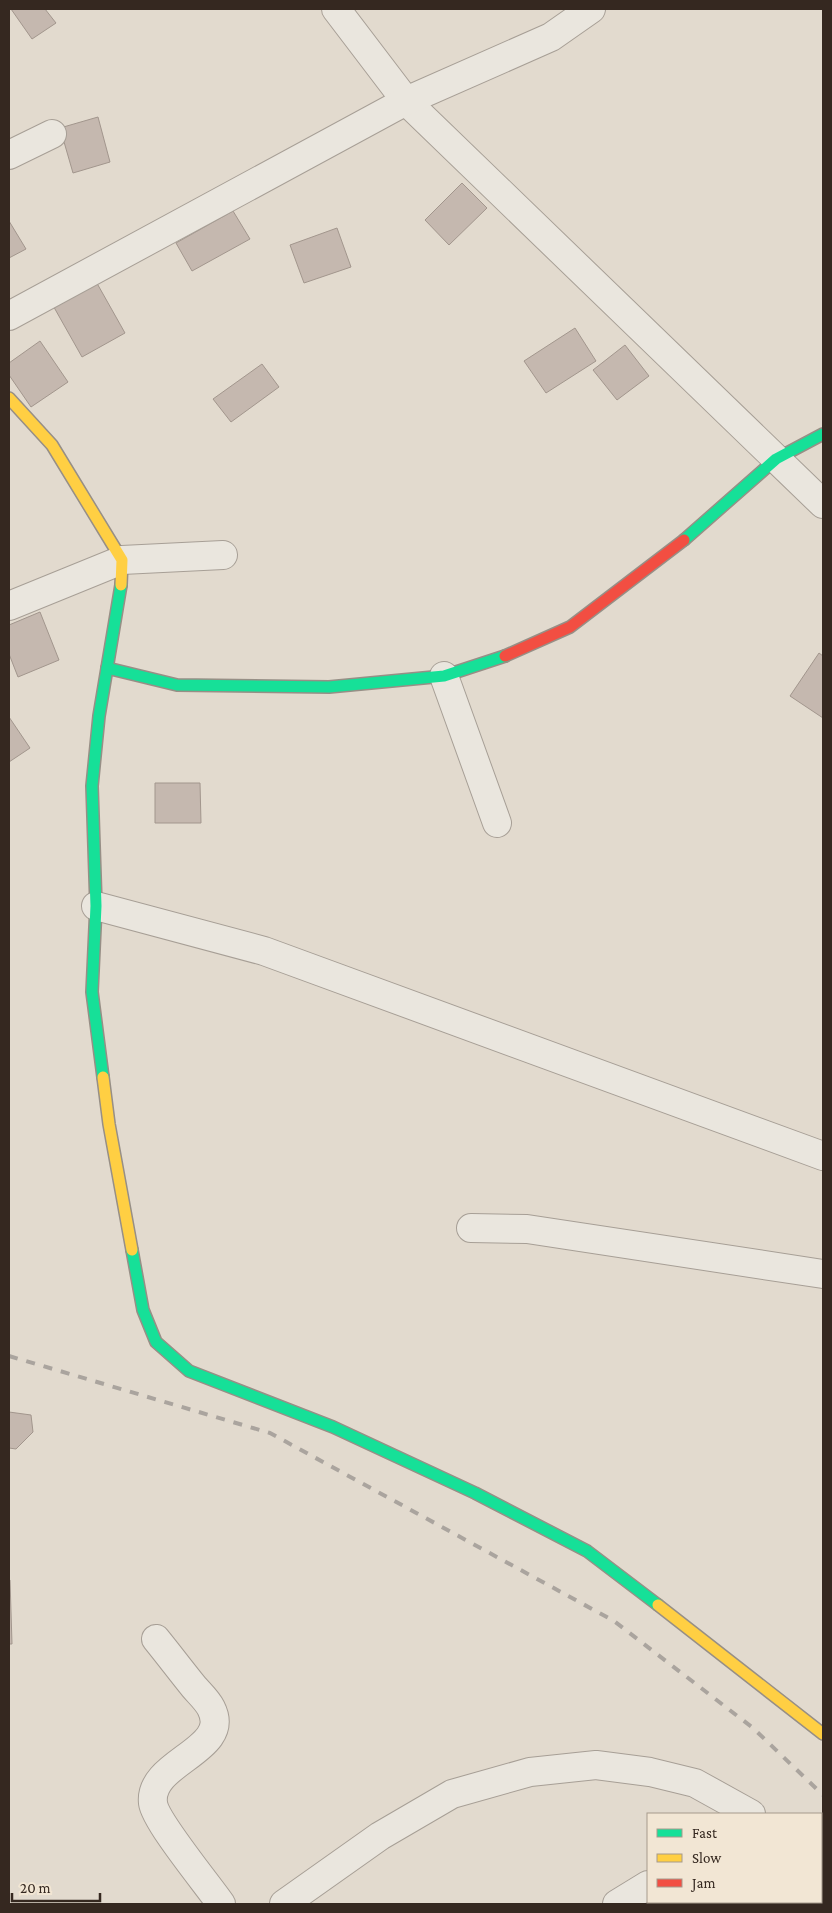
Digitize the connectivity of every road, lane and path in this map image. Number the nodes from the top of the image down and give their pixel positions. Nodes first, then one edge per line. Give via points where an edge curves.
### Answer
1 (336, 9) edge
2 (590, 9) edge
3 (406, 101) junction
4 (52, 134) dead end
5 (9, 155) edge
6 (9, 316) edge
7 (9, 398) edge
8 (823, 434) edge
9 (776, 459) junction
10 (823, 504) edge
11 (223, 555) dead end
12 (122, 560) junction
13 (9, 606) edge
14 (107, 668) junction
15 (444, 676) junction
16 (497, 823) dead end
17 (96, 906) junction
18 (823, 1156) edge
19 (470, 1228) dead end
20 (823, 1274) edge
21 (156, 1639) dead end
22 (823, 1734) edge
23 (749, 1813) edge
24 (647, 1886) edge
25 (221, 1904) edge
26 (284, 1904) edge
27 (617, 1904) edge

1 - 3 street
2 - 3 street via 551,38
3 - 6 street
3 - 9 street
4 - 5 street
7 - 12 street via 52,445
8 - 9 street
9 - 10 street
9 - 15 street via 667,555 570,627 489,663
11 - 12 street
12 - 13 street
12 - 14 street via 120,598
14 - 15 street via 186,685 329,688
14 - 17 street via 92,786
15 - 16 street
17 - 18 street via 264,951
17 - 22 street via 92,992 109,1124 143,1310 156,1342 189,1370 333,1427 475,1493 587,1551
19 - 20 street via 527,1229
21 - 25 street via 211,1708 215,1724 209,1738 162,1776 153,1791 153,1805 165,1828
23 - 26 street via 695,1783 650,1772 596,1764 530,1772 452,1794 380,1836
24 - 27 street

